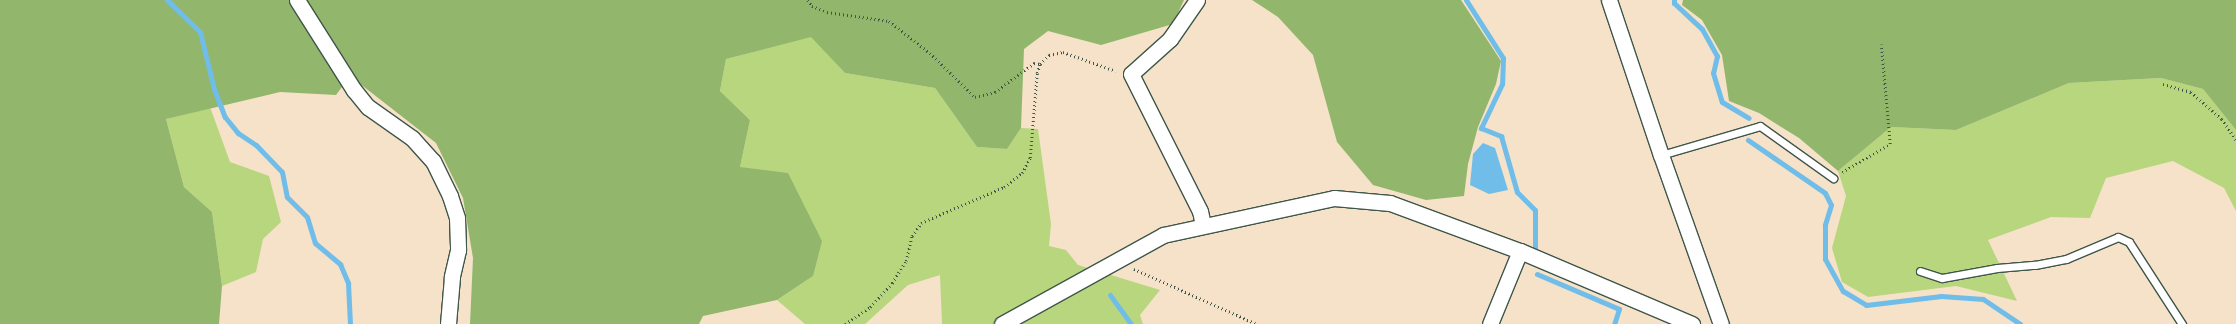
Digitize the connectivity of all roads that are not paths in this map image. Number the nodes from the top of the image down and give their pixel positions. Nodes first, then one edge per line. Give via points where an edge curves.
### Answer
1 (297, 0) edge
2 (1197, 0) edge
3 (1609, 0) edge
4 (1661, 156) junction
5 (1833, 178) road end
6 (1203, 225) junction
7 (1520, 252) junction
8 (1920, 271) dead end
9 (448, 324) edge
10 (1002, 324) edge
11 (1490, 324) edge
12 (1692, 324) edge
13 (1721, 324) edge
14 (2182, 324) edge

1 - 9 street via 368,108 412,138 433,161 450,196 457,218 458,250 452,277
2 - 6 street via 1170,39 1131,74 1200,211
3 - 4 street
4 - 5 lane via 1760,126
4 - 13 street
6 - 7 street via 1334,198 1390,203
6 - 10 street via 1163,235
7 - 11 street
7 - 12 street
8 - 14 lane via 1942,278 1997,268 2035,265 2066,259 2118,237 2129,242

